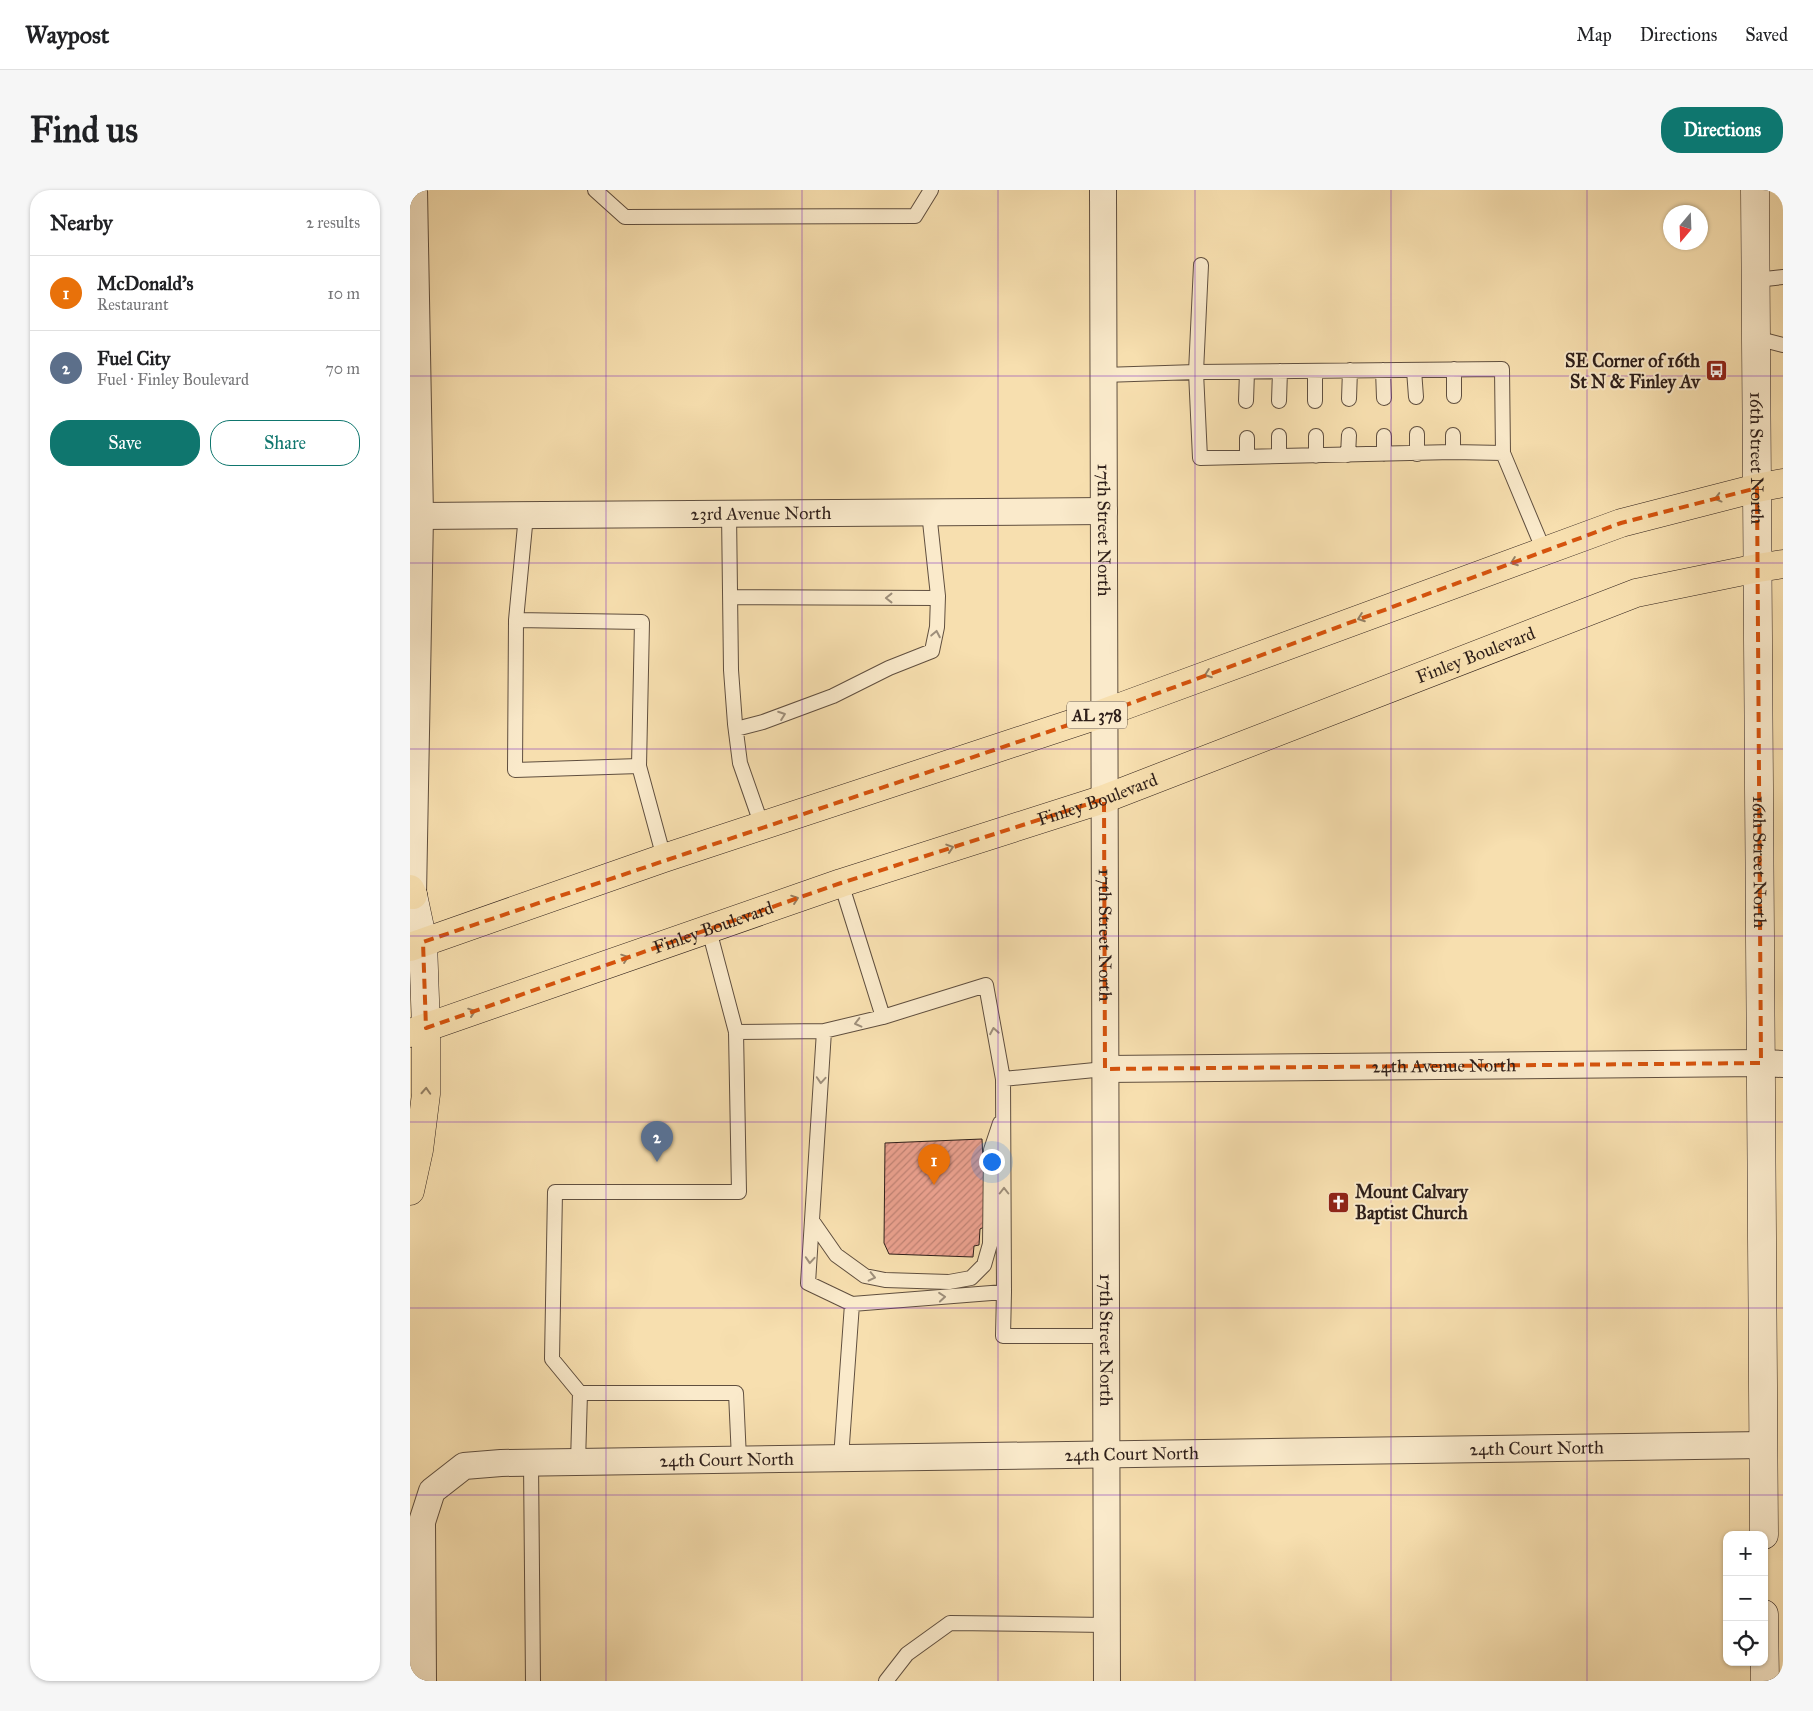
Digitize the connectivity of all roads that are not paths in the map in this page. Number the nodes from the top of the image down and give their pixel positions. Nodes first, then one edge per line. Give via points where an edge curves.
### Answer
1 (414, 190) edge
2 (595, 190) edge
3 (931, 190) edge
4 (1103, 190) edge
5 (1756, 190) edge
6 (1201, 265) dead end
7 (1783, 277) edge
8 (1756, 280) junction
9 (1756, 338) junction
10 (1783, 345) edge
11 (1454, 369) junction
12 (1350, 370) junction
13 (1383, 370) junction
14 (1414, 370) junction
15 (1315, 371) junction
16 (1196, 372) junction
17 (1247, 372) junction
18 (1280, 372) junction
19 (1103, 375) junction
20 (1454, 396) dead end
21 (1416, 397) dead end
22 (1349, 398) dead end
23 (1384, 398) dead end
24 (1246, 401) dead end
25 (1279, 401) dead end
26 (1315, 401) dead end
27 (1416, 434) dead end
28 (1453, 435) dead end
29 (1279, 436) dead end
30 (1316, 436) dead end
31 (1349, 436) dead end
32 (1384, 436) dead end
33 (1247, 438) dead end
34 (1453, 452) junction
35 (1503, 453) junction
36 (1384, 454) junction
37 (1417, 454) junction
38 (1348, 455) junction
39 (1279, 456) junction
40 (1316, 456) junction
41 (1247, 457) junction
42 (1770, 486) edge
43 (1104, 511) junction
44 (929, 512) junction
45 (729, 513) junction
46 (526, 515) junction
47 (420, 516) junction
48 (1544, 551) junction
49 (1770, 566) edge
50 (731, 597) junction
51 (938, 598) junction
52 (516, 620) junction
53 (1104, 712) junction
54 (736, 730) junction
55 (639, 766) junction
56 (1104, 799) junction
57 (762, 826) junction
58 (664, 858) junction
59 (841, 883) junction
60 (411, 892) edge
61 (709, 930) junction
62 (416, 945) edge
63 (883, 1017) junction
64 (418, 1031) edge
65 (824, 1031) junction
66 (736, 1032) junction
67 (1772, 1064) edge
68 (1105, 1069) junction
69 (1003, 1079) junction
70 (1003, 1112) junction
71 (410, 1191) edge
72 (812, 1222) junction
73 (1004, 1292) junction
74 (852, 1304) junction
75 (1106, 1336) junction
76 (580, 1393) junction
77 (1763, 1445) junction
78 (1106, 1454) junction
79 (841, 1458) junction
80 (739, 1460) junction
81 (531, 1462) junction
82 (578, 1462) junction
83 (1764, 1531) edge
84 (1764, 1621) edge
85 (1107, 1625) junction
86 (423, 1681) edge
87 (533, 1681) edge
88 (886, 1681) edge
89 (1107, 1681) edge
90 (1765, 1681) edge

1 - 47 street
2 - 3 lane via 626,217 645,217 915,216
4 - 19 street, 17th Street North
5 - 8 street, 16th Street North
6 - 16 lane
7 - 8 lane
8 - 9 street, 16th Street North
9 - 10 lane
9 - 42 street, 16th Street North
11 - 14 lane
11 - 20 lane
11 - 35 lane via 1502,369
12 - 13 lane
12 - 15 lane
12 - 22 lane
13 - 14 lane
13 - 23 lane
14 - 21 lane
15 - 18 lane
15 - 26 lane
16 - 17 lane
16 - 19 lane
16 - 41 lane via 1200,458
17 - 18 lane
17 - 24 lane
18 - 25 lane
19 - 43 street, 17th Street North
27 - 37 lane
28 - 34 lane
29 - 39 lane
30 - 40 lane
31 - 38 lane
32 - 36 lane
33 - 41 lane
34 - 35 lane
34 - 37 lane
35 - 48 lane
36 - 37 lane
36 - 38 lane
38 - 40 lane
39 - 40 lane
39 - 41 lane
42 -> 48 main road, AL 378 via 1621,523
42 - 49 street, 16th Street North
43 - 44 street, 23rd Avenue North
43 - 53 street, 17th Street North
44 - 45 street, 23rd Avenue North
44 - 51 lane
45 - 46 street, 23rd Avenue North
45 - 50 lane
46 - 47 street, 23rd Avenue North
46 - 52 lane
47 - 60 street
48 -> 53 main road, AL 378
49 - 56 main road, Finley Boulevard via 1636,593
49 - 67 street, 16th Street North
51 -> 50 lane
50 - 54 lane via 731,670
54 -> 51 lane via 833,696 932,651
52 - 55 lane via 642,622
52 - 55 lane via 515,770
53 - 56 street, 17th Street North
53 - 57 main road, AL 378
54 - 57 lane via 740,764
55 - 58 lane
59 -> 56 main road, Finley Boulevard
56 - 68 street, 17th Street North
57 - 58 main road, AL 378
58 - 62 main road, AL 378
61 -> 59 main road, Finley Boulevard
59 - 63 lane
60 - 62 street
64 -> 61 main road, Finley Boulevard
61 - 66 lane
62 - 64 street
63 -> 65 lane
69 -> 63 lane via 986,985
71 -> 64 main road via 426,1094
65 - 66 lane
65 -> 72 lane
66 - 76 lane via 739,1192 555,1192 552,1359
67 - 68 street, 24th Avenue North
67 - 77 street, 16th Street North
68 - 69 lane
68 - 75 street, 17th Street North
69 - 70 lane
72 -> 70 lane via 836,1255 865,1276 885,1280 949,1282 971,1278 984,1265 990,1244 991,1150
73 -> 70 lane
72 -> 74 lane via 808,1283
74 -> 73 lane
73 - 75 lane via 1003,1336
74 - 79 lane
75 - 78 street, 17th Street North
76 - 80 lane via 736,1393
76 - 82 lane
77 - 78 street, 24th Court North
77 - 83 street, 16th Street North
78 - 79 street, 24th Court North
78 - 85 street, 17th Street North
79 - 80 street, 24th Court North
80 - 82 street, 24th Court North
81 - 82 street, 24th Court North
81 - 86 street, 24th Court North via 464,1466 432,1491 422,1522
81 - 87 lane
84 - 90 street
85 - 88 lane via 950,1624 907,1654
85 - 89 street, 17th Street North

